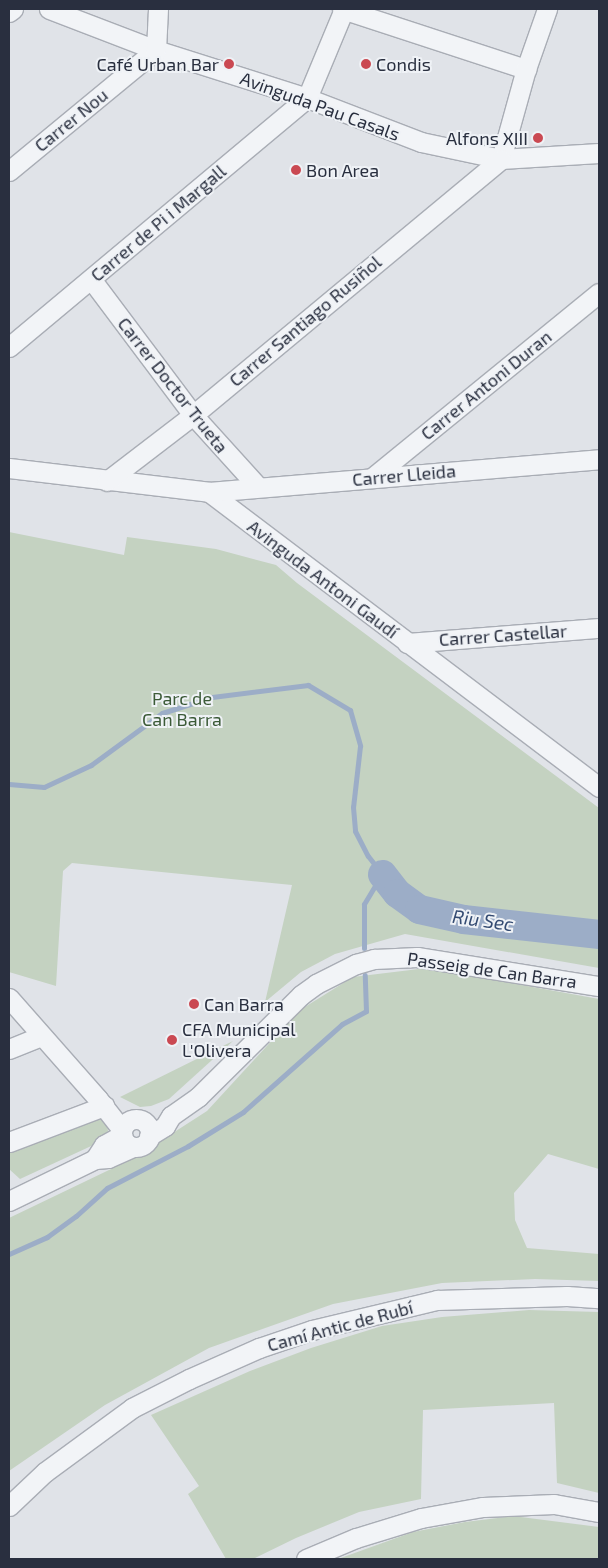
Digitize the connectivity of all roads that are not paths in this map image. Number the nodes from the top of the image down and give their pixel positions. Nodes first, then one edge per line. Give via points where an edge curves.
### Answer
1 (13, 9) edge
2 (49, 9) edge
3 (158, 9) edge
4 (344, 9) edge
5 (546, 9) edge
6 (9, 12) edge
7 (156, 50) junction
8 (526, 69) junction
9 (307, 98) junction
10 (599, 153) edge
11 (501, 158) junction
12 (9, 171) edge
13 (91, 279) junction
14 (599, 294) edge
15 (9, 347) edge
16 (193, 414) junction
17 (599, 459) edge
18 (9, 468) edge
19 (373, 477) junction
20 (107, 481) junction
21 (258, 487) junction
22 (208, 492) junction
23 (599, 628) edge
24 (407, 643) junction
25 (599, 787) edge
26 (599, 986) edge
27 (9, 998) edge
28 (42, 1036) junction
29 (9, 1049) edge
30 (104, 1106) junction
31 (133, 1132) junction
32 (9, 1142) edge
33 (9, 1201) edge
34 (599, 1298) edge
35 (9, 1506) edge
36 (599, 1512) edge
37 (306, 1559) edge

1 - 6 street
2 - 7 street, Avinguda Pau Casals
3 - 7 street
4 - 8 street
4 - 9 street
5 - 8 street
7 - 9 street, Avinguda Pau Casals
7 - 12 street, Carrer Nou
8 - 11 street
9 - 11 street, Avinguda Pau Casals via 421,142
9 - 13 street, Carrer de Pi i Margall
10 - 11 street, Avinguda Pau Casals
11 - 16 street, Carrer Santiago Rusiñol
13 - 15 street, Carrer de Pi i Margall
13 - 16 street, Carrer Doctor Trueta
14 - 19 street, Carrer Antoni Duran
16 - 20 street, Carrer Santiago Rusiñol
16 - 21 street, Carrer Doctor Trueta
17 - 19 street, Carrer Lleida
18 - 20 street
19 - 21 street, Carrer Lleida
20 - 22 street
21 - 22 street, Carrer Lleida
22 - 24 street, Avinguda Antoni Gaudí
23 - 24 street, Carrer Castellar
24 - 25 street, Avinguda Antoni Gaudí
26 - 31 street, Passeig de Can Barra via 417,957 374,959 356,964 316,984 302,995 198,1097 171,1116 165,1126
27 - 28 street
28 - 29 street
28 - 30 street
30 - 31 street via 120,1113
30 - 32 street
31 - 33 street, Passeig de Can Barra via 108,1158 95,1159
34 - 35 street, Camí Antic de Rubí via 437,1300 312,1330 259,1348 132,1408 45,1472
36 - 37 street via 554,1504 483,1507 421,1518 356,1538

